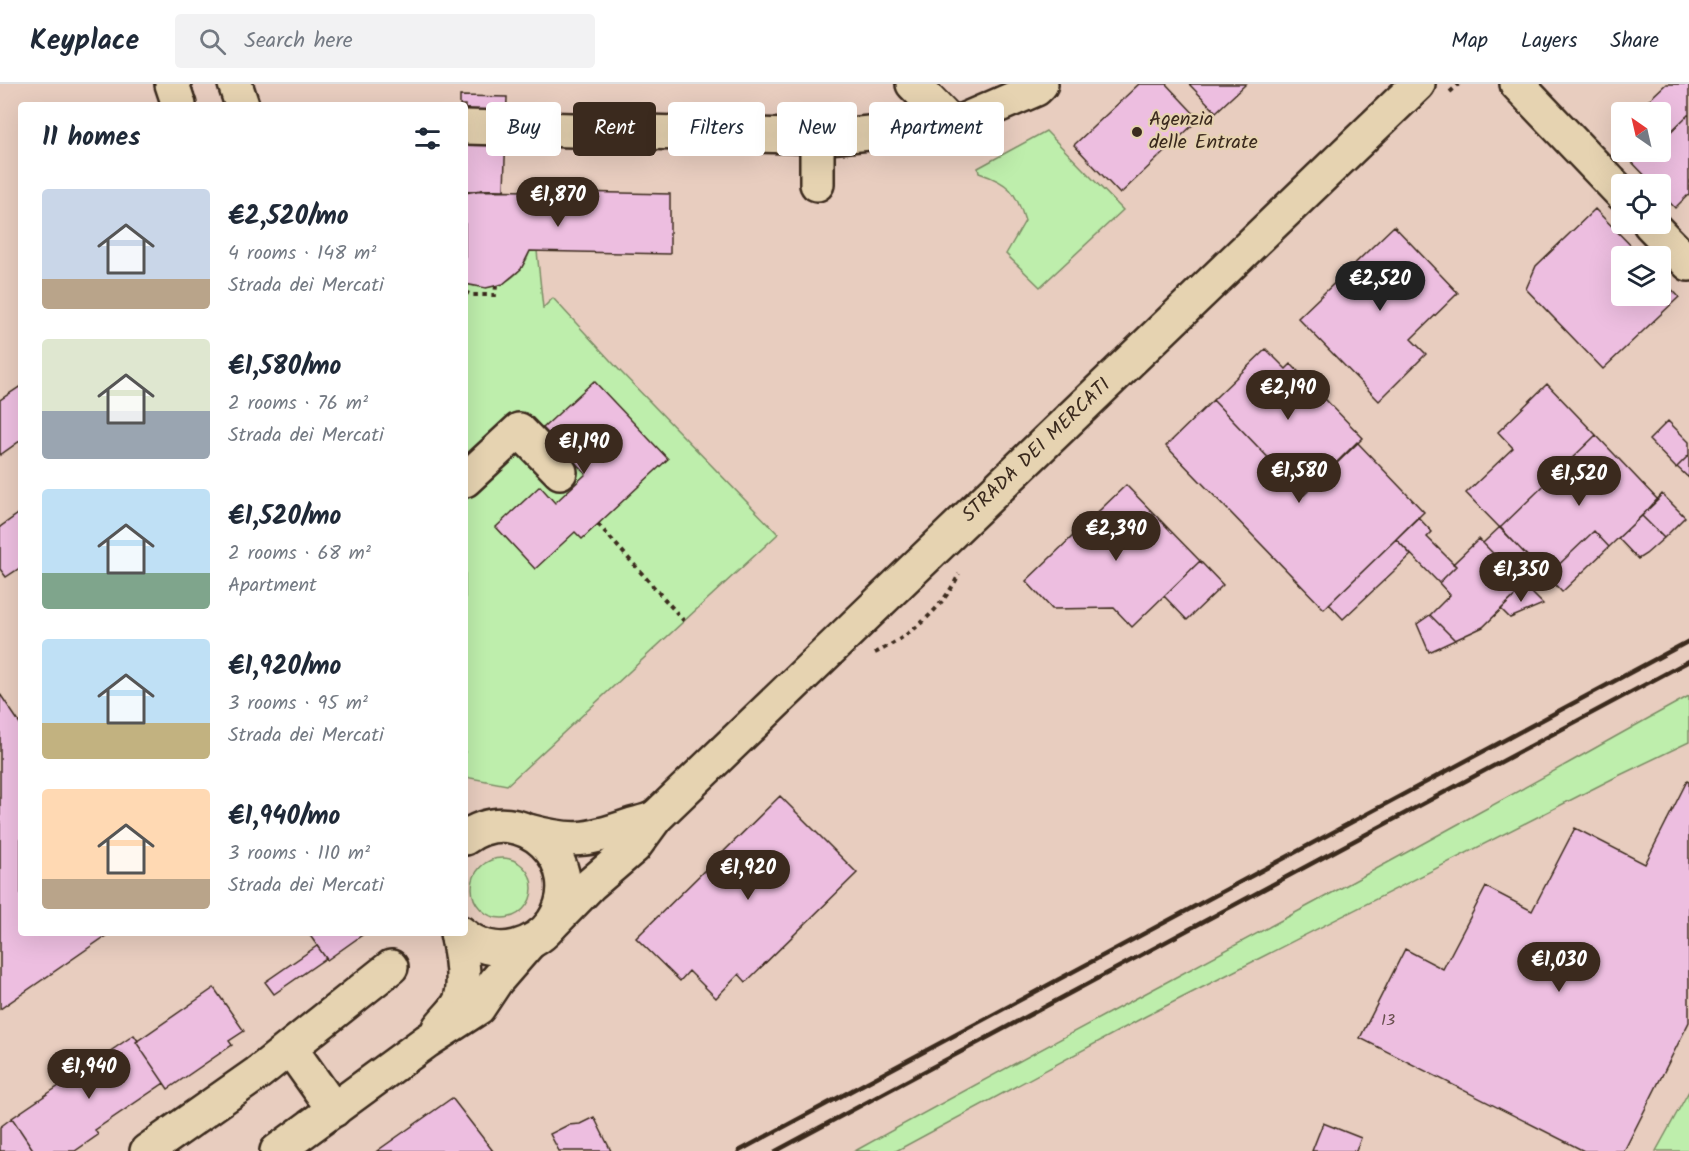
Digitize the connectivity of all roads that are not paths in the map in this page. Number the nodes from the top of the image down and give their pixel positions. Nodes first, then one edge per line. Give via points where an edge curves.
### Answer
1 (172, 84) edge
2 (235, 84) edge
3 (913, 84) edge
4 (1041, 84) edge
5 (1418, 84) edge
6 (1517, 84) edge
7 (178, 102) edge
8 (241, 102) edge
9 (931, 102) edge
10 (1004, 103) edge
11 (468, 127) edge
12 (777, 136) edge
13 (817, 156) edge
14 (1611, 182) edge
15 (817, 184) dead end
16 (1660, 234) edge
17 (1689, 264) edge
18 (560, 472) dead end
19 (468, 477) edge
20 (468, 809) edge
21 (656, 817) junction
22 (515, 828) junction
23 (468, 836) edge
24 (540, 934) junction
25 (459, 936) edge
26 (464, 936) edge
27 (391, 967) dead end
28 (427, 1041) junction
29 (290, 1048) junction
30 (334, 1110) junction
31 (147, 1151) edge
32 (277, 1151) edge

1 - 7 street
2 - 8 street
3 - 9 street
4 - 10 street
5 - 21 street, STRADA DEI MERCATI
6 - 14 street
11 - 12 street
13 - 15 street
16 - 17 street
18 - 19 street via 519,430
20 - 22 street
21 - 22 street, STRADA DEI MERCATI via 588,839 565,839
21 - 24 street, STRADA DEI MERCATI via 638,844
22 - 23 street, STRADA DEI MERCATI via 486,827
22 - 24 street, STRADA DEI MERCATI via 540,838 550,848 562,873 564,887 558,914
24 - 26 street, STRADA DEI MERCATI via 513,948 497,949
24 - 28 street, STRADA DEI MERCATI via 496,981 478,1008
25 - 28 street, STRADA DEI MERCATI via 463,965 459,1004
27 - 29 street
28 - 30 street, STRADA DEI MERCATI
29 - 30 street
29 - 31 street
30 - 32 street, STRADA DEI MERCATI

